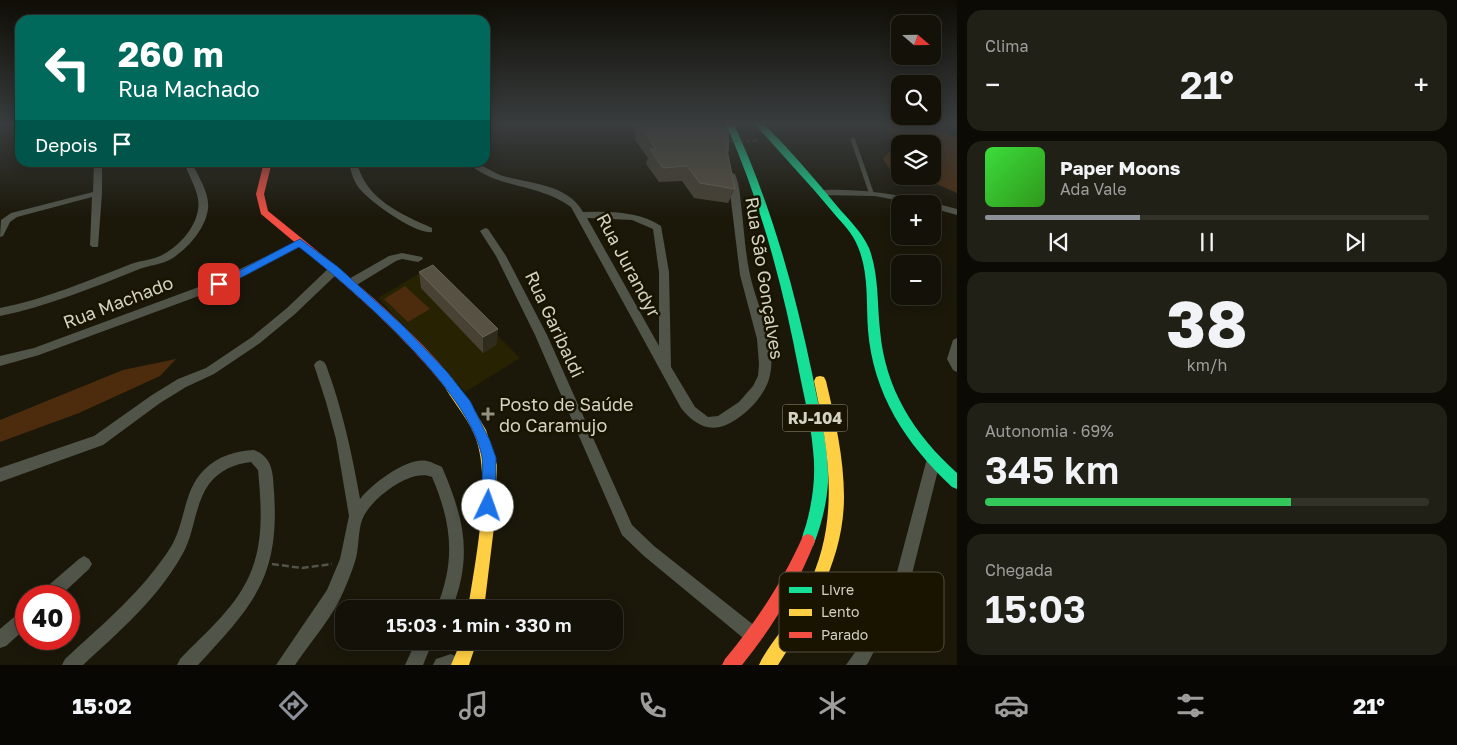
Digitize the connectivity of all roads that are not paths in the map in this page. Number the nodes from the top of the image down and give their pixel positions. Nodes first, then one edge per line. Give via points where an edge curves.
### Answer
1 (728, 155) edge
2 (746, 155) edge
3 (757, 155) edge
4 (790, 155) edge
5 (858, 155) edge
6 (759, 159) dead end
7 (98, 167) edge
8 (190, 167) edge
9 (267, 167) edge
10 (354, 167) edge
11 (478, 167) edge
12 (871, 192) junction
13 (98, 193) junction
14 (823, 193) junction
15 (896, 195) edge
16 (941, 208) edge
17 (777, 209) dead end
18 (957, 212) edge
19 (582, 215) junction
20 (430, 230) dead end
21 (485, 231) dead end
22 (0, 234) edge
23 (300, 242) junction
24 (95, 245) dead end
25 (418, 259) dead end
26 (335, 269) junction
27 (351, 283) junction
28 (0, 312) edge
29 (957, 343) edge
30 (0, 361) edge
31 (320, 365) dead end
32 (665, 367) junction
33 (957, 367) edge
34 (721, 421) joint
35 (934, 462) junction
36 (0, 475) edge
37 (957, 482) edge
38 (356, 516) junction
39 (84, 564) dead end
40 (797, 572) edge
41 (821, 572) edge
42 (905, 572) edge
43 (61, 585) edge
44 (448, 600) edge
45 (478, 600) edge
46 (779, 601) edge
47 (15, 627) edge
48 (756, 637) junction
49 (0, 640) edge
50 (779, 649) edge
51 (421, 650) edge
52 (466, 650) edge
53 (865, 652) edge
54 (71, 665) edge
55 (186, 665) edge
56 (285, 665) edge
57 (414, 665) edge
58 (442, 665) edge
59 (456, 665) edge
60 (460, 665) edge
61 (731, 665) edge
62 (768, 665) edge
63 (855, 665) edge

1 - 34 street, Rua São Gonçalves via 745,275 763,352 764,376 750,399
2 - 40 main road, RJ-104 via 764,202 777,250 805,366 821,463 813,525
3 - 6 main road
4 - 14 main road
5 - 12 lane
7 - 13 street
8 - 28 street via 202,195 203,210 191,236 172,253 75,291
9 - 23 main road via 259,205
10 - 20 street via 362,188 398,214
11 - 19 street, Rua Jurandyr via 561,195
12 - 14 street
12 - 15 street
13 - 22 street via 14,215 6,220
13 - 24 street
14 - 35 main road via 864,246 874,298 879,374 889,400 914,440
16 - 18 street
17 - 41 main road, RJ-104 via 830,417 839,473 837,516
19 - 32 street, Rua Jurandyr
19 - 32 street via 640,220 658,228 664,272
21 - 48 street, Rua Garibaldi via 540,335 627,530
23 - 26 main road
23 - 30 street, Rua Machado via 219,284 35,352
25 - 27 street via 394,258
26 - 27 main road
26 - 36 street via 243,350 156,399 98,441
27 - 45 main road via 443,376 466,405 483,441 489,458 490,489
29 - 33 street via 954,359
31 - 38 street via 332,397
32 - 34 street, Rua Jurandyr via 694,415 705,422
35 - 37 main road
35 - 42 street
38 - 44 street via 371,496 395,477 416,468 426,467 437,472 449,497 459,540 455,584
38 - 56 street via 348,558 333,596
39 - 43 street
46 - 48 main road, RJ-104
47 - 49 street
48 - 61 main road, RJ-104
50 - 62 main road, RJ-104
51 - 57 street
52 - 60 main road
53 - 63 street
54 - 55 street via 111,627 164,568 178,548 203,480 215,468 236,457 254,456 265,466 269,512 263,562 254,584 233,613
58 - 59 street via 451,662

